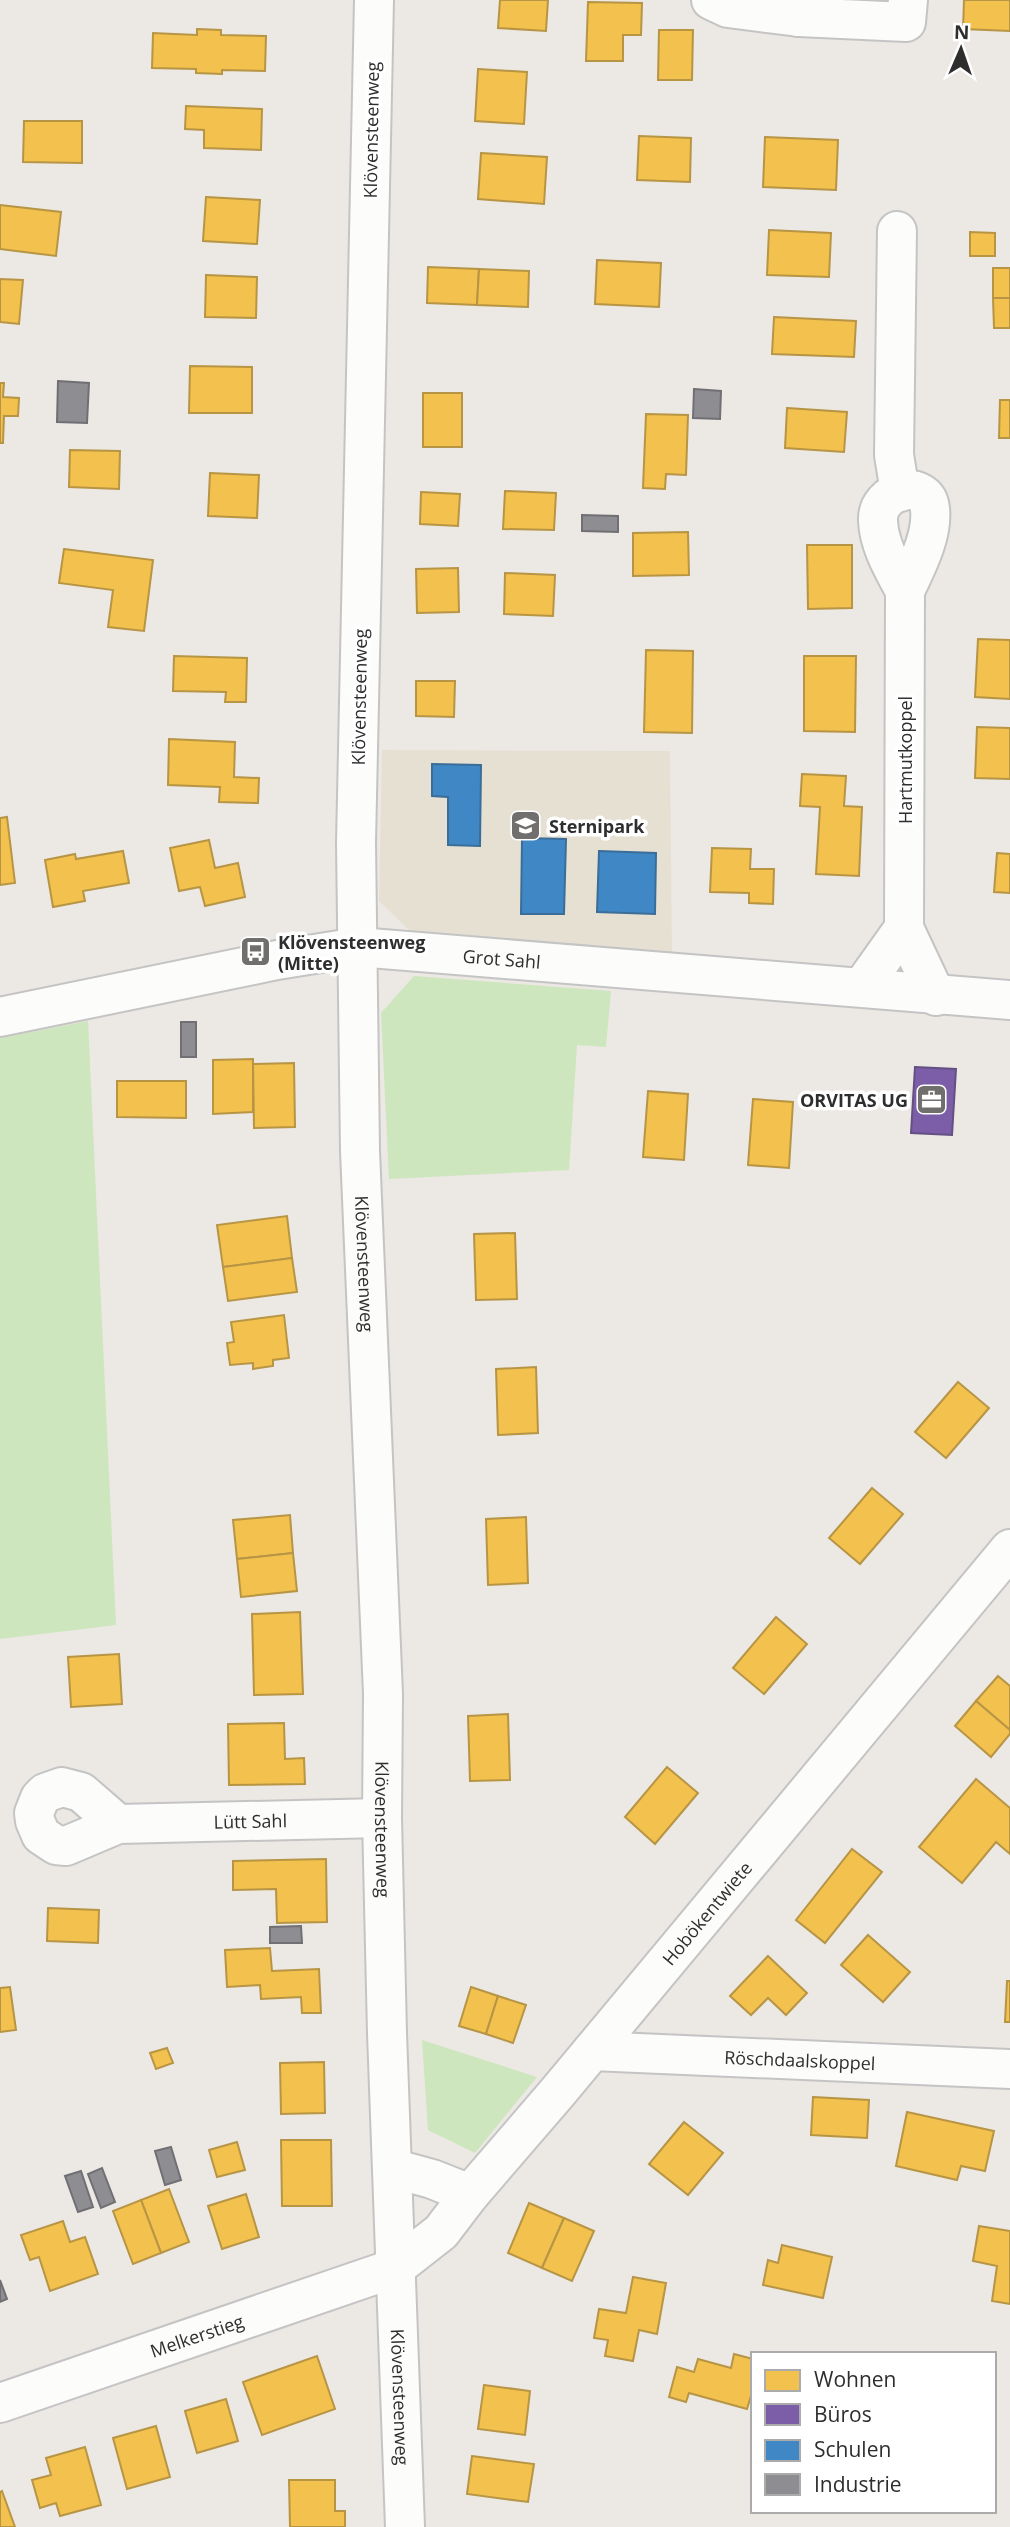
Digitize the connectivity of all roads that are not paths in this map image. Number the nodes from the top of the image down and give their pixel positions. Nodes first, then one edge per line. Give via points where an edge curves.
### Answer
1 (374, 0) edge
2 (710, 0) edge
3 (908, 0) edge
4 (812, 8) edge
5 (897, 231) dead end
6 (904, 928) junction
7 (358, 947) junction
8 (862, 988) junction
9 (936, 996) junction
10 (1010, 1000) edge
11 (0, 1017) edge
12 (1010, 1549) edge
13 (382, 1818) junction
14 (118, 1824) dead end
15 (592, 2051) junction
16 (1010, 2069) edge
17 (391, 2168) junction
18 (470, 2194) junction
19 (395, 2268) junction
20 (0, 2403) edge
21 (405, 2527) edge

1 - 7 street, Klövensteenweg via 356,843
2 - 4 street via 728,8
3 - 4 street via 906,22
5 - 6 street, Hartmutkoppel via 894,454 900,492 920,493 930,507 929,530 905,591
6 - 8 street
6 - 9 street, Hartmutkoppel
7 - 8 street, Grot Sahl
7 - 11 street, Grot Sahl
7 - 13 street, Klövensteenweg via 360,1151 383,1695
8 - 9 street, Grot Sahl
9 - 10 street, Grot Sahl
12 - 15 street, Hobökentwiete
13 - 14 street, Lütt Sahl
13 - 17 street, Klövensteenweg
15 - 16 street, Röschdaalskoppel
15 - 18 street, Hobökentwiete
17 - 18 street
17 - 19 street, Klövensteenweg
18 - 19 street, Hobökentwiete via 441,2232
19 - 20 street, Melkerstieg
19 - 21 street, Klövensteenweg

